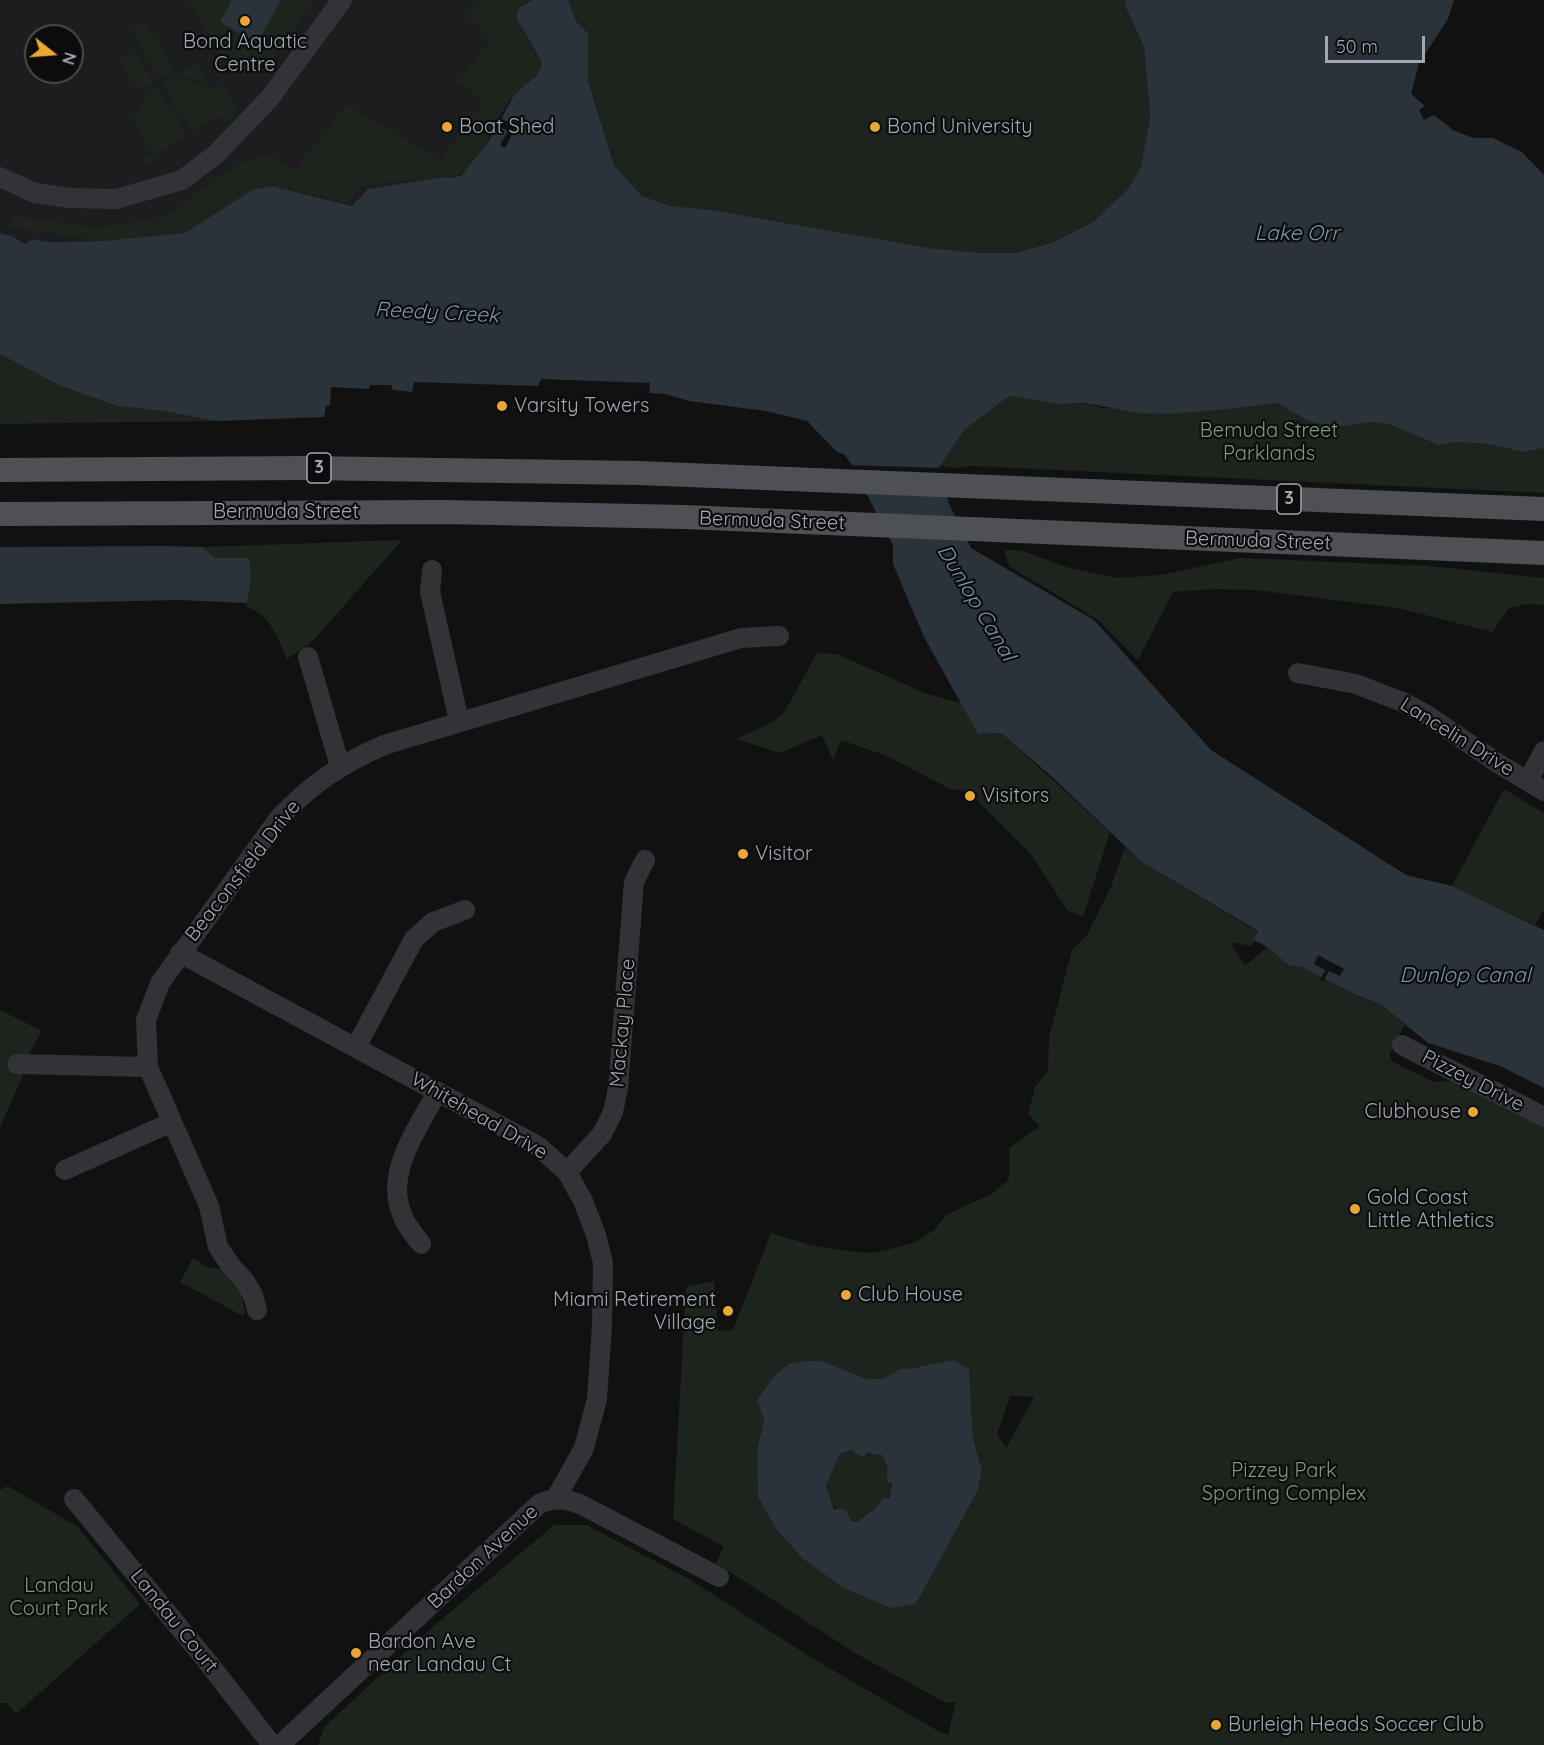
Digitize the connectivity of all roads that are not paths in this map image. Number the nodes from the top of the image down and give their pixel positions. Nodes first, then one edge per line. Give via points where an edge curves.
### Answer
1 (342, 0) edge
2 (0, 177) edge
3 (0, 470) edge
4 (1544, 509) edge
5 (0, 514) edge
6 (1544, 553) edge
7 (432, 570) dead end
8 (779, 636) dead end
9 (308, 657) dead end
10 (1298, 673) dead end
11 (459, 721) junction
12 (1544, 751) edge
13 (340, 766) junction
14 (1536, 786) edge
15 (645, 860) dead end
16 (465, 910) dead end
17 (180, 953) junction
18 (1402, 1045) dead end
19 (356, 1047) junction
20 (17, 1064) dead end
21 (148, 1067) junction
22 (437, 1092) junction
23 (1544, 1117) edge
24 (172, 1122) junction
25 (65, 1170) dead end
26 (567, 1172) junction
27 (421, 1244) dead end
28 (257, 1310) dead end
29 (556, 1498) junction
30 (74, 1499) dead end
31 (719, 1577) dead end
32 (272, 1745) edge
33 (280, 1745) edge

1 - 2 street via 269,99 215,155 182,180 116,199 35,193
3 - 4 main road, 3 via 638,473
5 - 6 main road, Bermuda Street / 3 via 456,512
7 - 11 street via 430,592
8 - 11 street, Beaconsfield Drive via 741,638
9 - 13 street
10 - 14 street, Lancelin Drive via 1356,684 1405,703
11 - 13 street, Beaconsfield Drive via 384,745
12 - 14 street
13 - 17 street, Beaconsfield Drive via 300,796 279,818
15 - 26 street, Mackay Place via 634,882 613,1112 602,1134
16 - 19 street via 433,922 414,939
17 - 19 street, Whitehead Drive
17 - 21 street, Beaconsfield Drive via 160,983 146,1020
18 - 23 street, Pizzey Drive
19 - 22 street, Whitehead Drive
20 - 21 street
21 - 24 street, Beaconsfield Drive
22 - 26 street, Whitehead Drive via 538,1146
22 - 27 street via 402,1159 396,1186 405,1221
24 - 25 street
24 - 28 street, Beaconsfield Drive via 209,1206 218,1247 244,1280
26 - 29 street, Whitehead Drive via 583,1201 603,1263 602,1325 597,1399 584,1448
29 - 31 street, Bardon Avenue via 580,1504
29 - 33 street, Bardon Avenue via 539,1504
30 - 32 street, Landau Court

